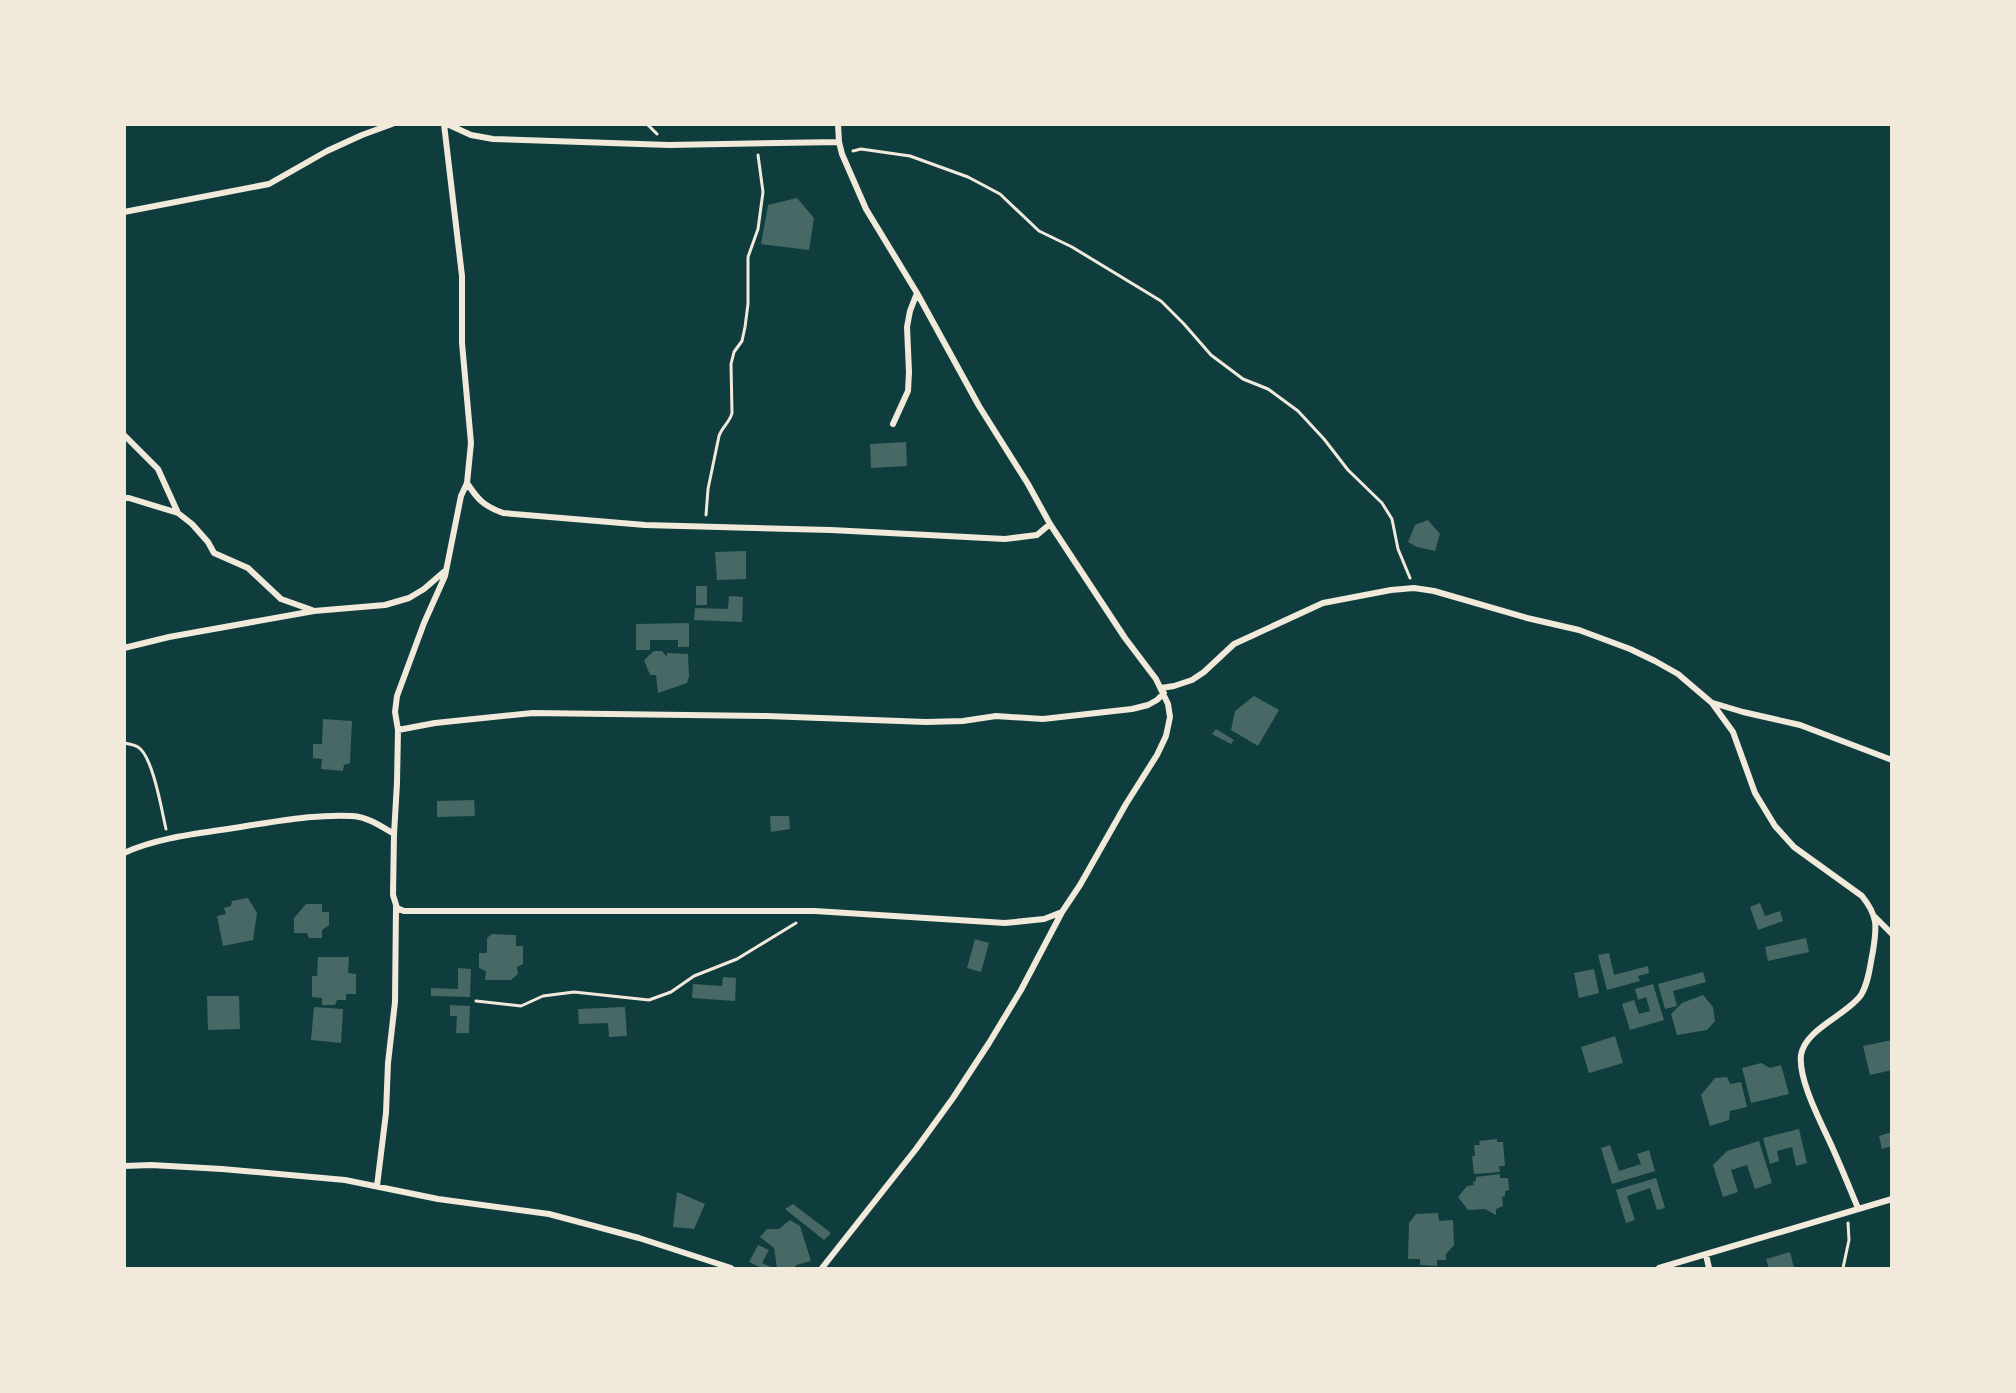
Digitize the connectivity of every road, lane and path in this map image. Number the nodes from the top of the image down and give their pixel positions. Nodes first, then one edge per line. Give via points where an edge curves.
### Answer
1 (392, 124) edge
2 (446, 124) edge
3 (838, 124) edge
4 (839, 142) junction
5 (756, 143) junction
6 (842, 154) junction
7 (124, 212) edge
8 (917, 293) junction
9 (893, 424) dead end
10 (124, 435) edge
11 (467, 483) junction
12 (124, 498) edge
13 (178, 513) junction
14 (1050, 524) junction
15 (706, 526) junction
16 (446, 569) junction
17 (1414, 588) junction
18 (314, 611) junction
19 (124, 648) edge
20 (1163, 690) junction
21 (1712, 703) junction
22 (398, 729) junction
23 (124, 743) edge
24 (1892, 760) edge
25 (394, 834) junction
26 (168, 840) junction
27 (124, 853) edge
28 (396, 906) junction
29 (1062, 912) junction
30 (1875, 917) junction
31 (796, 923) dead end
32 (1892, 934) edge
33 (476, 1001) dead end
34 (124, 1166) edge
35 (377, 1186) junction
36 (1892, 1199) edge
37 (1858, 1208) junction
38 (1847, 1212) junction
39 (1706, 1255) junction
40 (731, 1269) edge
41 (822, 1269) edge
42 (1659, 1269) edge
43 (1709, 1269) edge
44 (1843, 1269) edge

1 - 7 street via 327,151 269,184
2 - 5 street via 493,139 669,145
2 - 11 street via 462,276 462,343 471,443
3 - 4 street
4 - 5 street
4 - 6 street
5 - 15 path via 764,192 758,229 748,257 745,327 731,364 732,412 720,431 708,489
6 - 8 street via 866,208
6 - 17 path via 861,149 910,156 968,177 1000,194 1039,231 1161,302 1210,355 1298,411 1382,503 1392,519 1398,549
8 - 9 street via 907,327 908,391
8 - 14 street
10 - 13 street via 158,469
11 - 15 street via 486,507 503,513
11 - 16 street
12 - 13 street
13 - 18 street via 192,524 214,553 248,568 281,599
14 - 15 street via 1037,535 1005,539
14 - 20 street
16 - 18 street via 409,598 385,605
16 - 22 street via 397,696
17 - 20 street via 1323,603 1234,644 1192,680
17 - 21 street via 1579,630 1630,649 1678,674
18 - 19 street
20 - 22 street via 1157,700 1132,709 1042,719 996,716 963,722 926,722 533,713
20 - 29 street via 1169,726 1157,755
21 - 24 street via 1800,725
21 - 30 street via 1733,732 1755,793 1775,826 1794,847 1862,896
22 - 25 street
23 - 26 path via 145,754
25 - 26 street via 368,819 353,816 295,819
25 - 28 street
26 - 27 street
28 - 29 street via 404,911 815,911 1005,923 1044,919
28 - 35 street via 395,1002
29 - 41 street via 1021,990 953,1098
30 - 32 street
30 - 37 street via 1877,928 1861,995 1814,1034 1803,1047 1801,1058 1809,1094
31 - 33 path via 737,959 694,976 672,992 649,999 574,992 543,996 521,1006
34 - 35 street via 222,1168
35 - 40 street via 438,1199 549,1214 639,1238
36 - 37 street
37 - 38 street
38 - 39 street
38 - 44 path via 1849,1240
39 - 42 street
39 - 43 street

